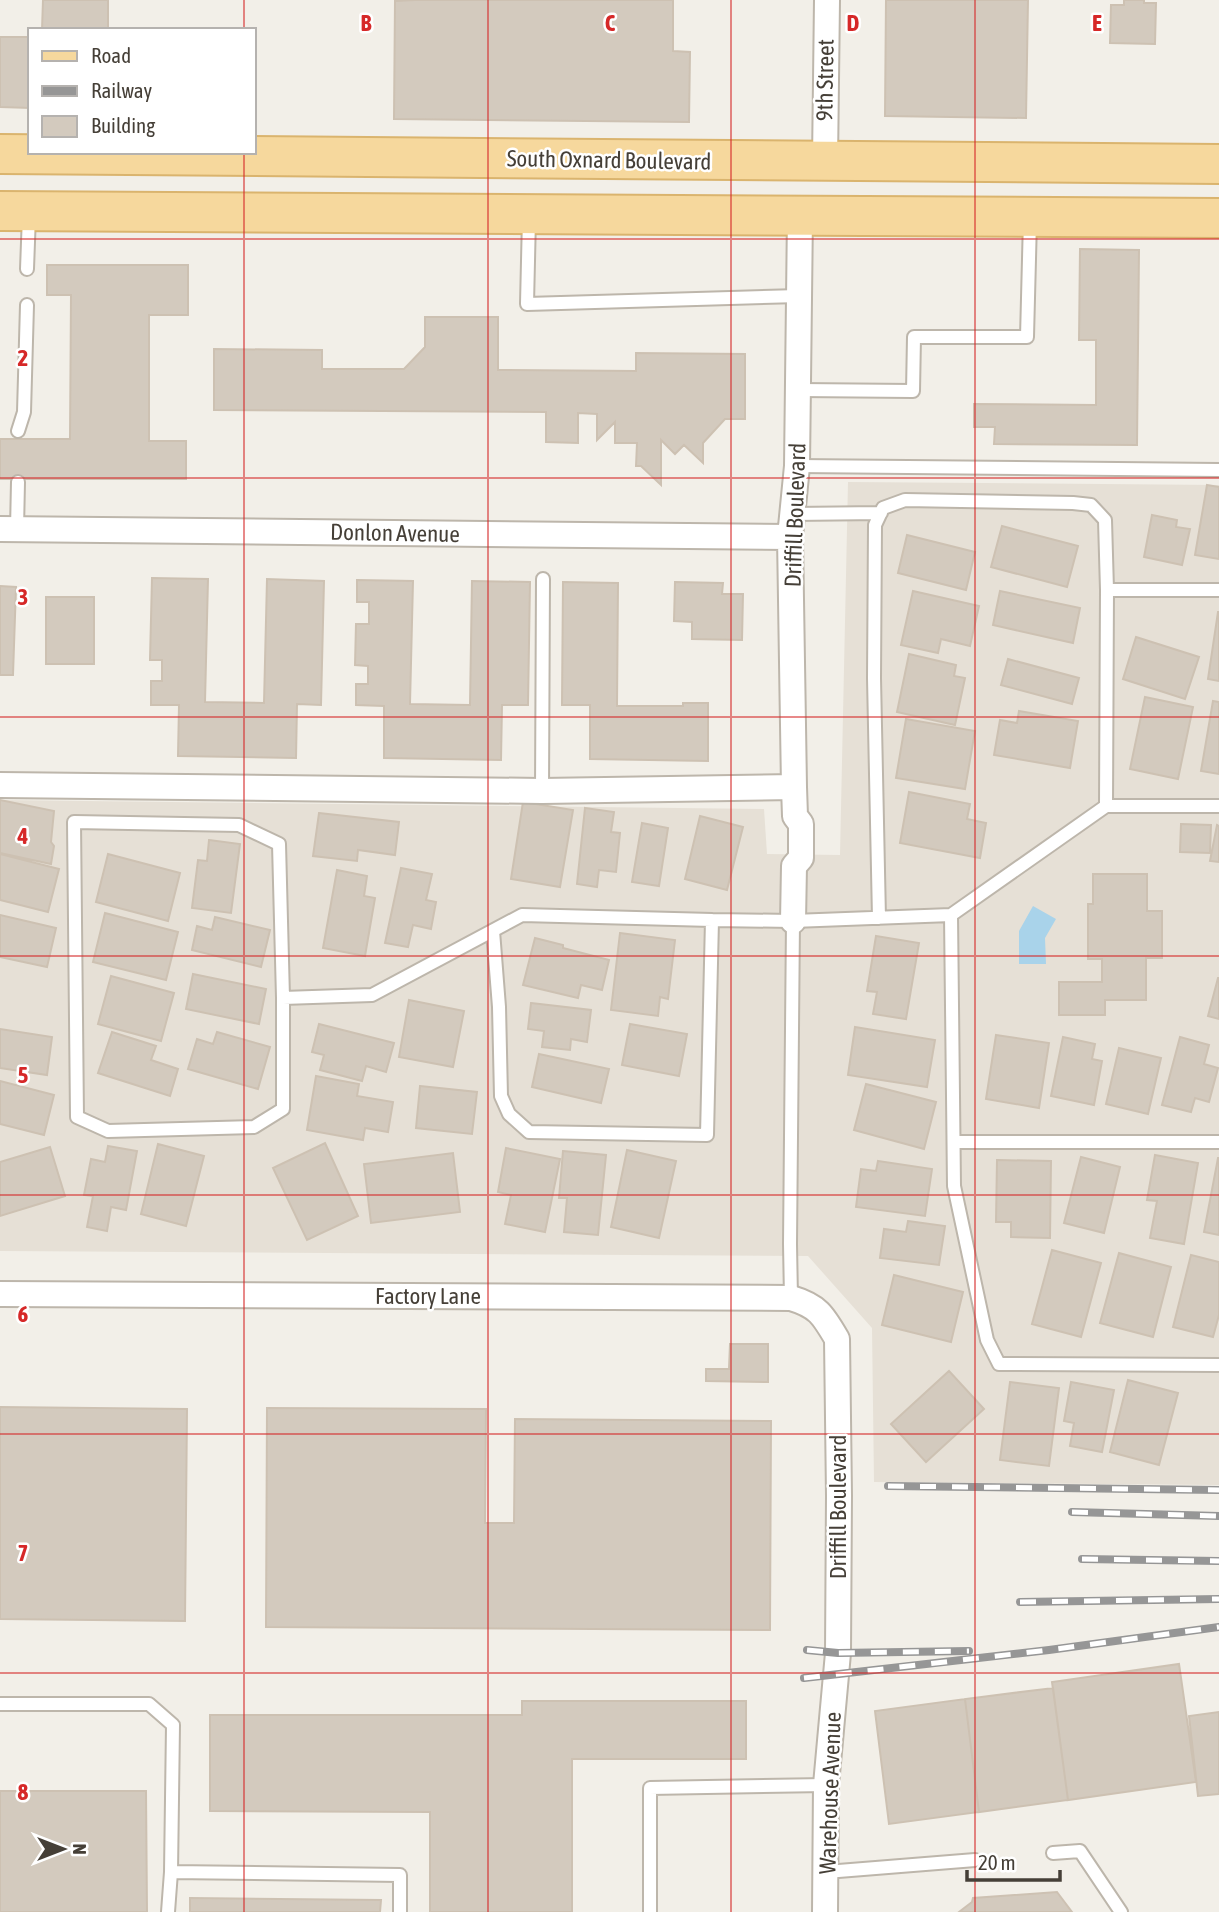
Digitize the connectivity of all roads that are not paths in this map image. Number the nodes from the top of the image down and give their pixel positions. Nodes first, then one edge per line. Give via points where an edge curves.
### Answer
1 (827, 0) edge
2 (0, 154) edge
3 (825, 161) junction
4 (1219, 164) edge
5 (14, 211) edge
6 (529, 214) junction
7 (800, 215) junction
8 (1030, 216) junction
9 (1219, 218) edge
10 (27, 268) dead end
11 (799, 296) junction
12 (27, 304) dead end
13 (799, 390) junction
14 (18, 431) dead end
15 (797, 466) junction
16 (1219, 470) edge
17 (18, 482) dead end
18 (881, 513) junction
19 (792, 526) junction
20 (9, 529) edge
21 (542, 579) dead end
22 (1107, 590) junction
23 (1219, 590) edge
24 (0, 785) edge
25 (794, 787) junction
26 (542, 791) junction
27 (1106, 806) junction
28 (1219, 806) edge
29 (951, 915) junction
30 (879, 918) junction
31 (712, 920) junction
32 (793, 921) junction
33 (492, 931) junction
34 (283, 998) junction
35 (954, 1142) junction
36 (1219, 1142) edge
37 (0, 1294) edge
38 (791, 1298) junction
39 (837, 1339) joint
40 (1219, 1365) edge
41 (836, 1675) joint
42 (0, 1704) edge
43 (826, 1785) junction
44 (1053, 1853) dead end
45 (975, 1860) dead end
46 (171, 1872) junction
47 (826, 1872) junction
48 (167, 1912) edge
49 (400, 1912) edge
50 (650, 1912) edge
51 (825, 1912) edge
52 (1121, 1912) edge

1 - 3 street, 9th Street
2 - 3 main road, South Oxnard Boulevard
3 - 4 main road, South Oxnard Boulevard
3 - 7 main road
5 - 6 main road
5 - 10 lane
6 - 7 main road
6 - 11 lane via 527,304
7 - 8 main road
7 - 11 street, Driffill Boulevard
8 - 9 main road
8 - 13 lane via 1027,337 914,337 913,391
11 - 13 street, Driffill Boulevard
12 - 14 lane via 23,412
13 - 15 street, Driffill Boulevard
15 - 16 lane
15 - 19 street, Driffill Boulevard
17 - 20 lane
18 - 19 lane
18 - 22 lane via 905,500 1091,505 1105,520
18 - 30 lane via 875,525 874,678
19 - 20 street, Donlon Avenue
19 - 25 street, Driffill Boulevard
21 - 26 lane
22 - 23 lane
22 - 27 lane
24 - 26 street
25 - 26 street
25 - 32 street, Driffill Boulevard via 788,860 794,866
27 - 28 lane
27 - 29 lane
29 - 30 lane
29 - 35 lane
30 - 32 lane
31 - 32 lane
31 - 33 lane via 522,915
31 - 33 lane via 707,1135 529,1132 509,1114 501,1096
32 - 38 lane
33 - 34 lane via 372,995
34 - 34 lane via 279,844 239,825 74,822 77,1117 108,1131 254,1127 282,1109
35 - 36 lane
35 - 40 lane via 954,1186 987,1340 999,1364
37 - 38 street, Factory Lane
38 - 39 street, Factory Lane via 811,1304
39 - 41 street, Driffill Boulevard
41 - 43 street, Warehouse Avenue
42 - 46 lane via 149,1704 173,1726
43 - 47 street, Warehouse Avenue
43 - 50 lane via 650,1788
44 - 52 lane via 1080,1851
45 - 47 lane
46 - 48 lane
46 - 49 lane via 400,1875
47 - 51 street, Warehouse Avenue

